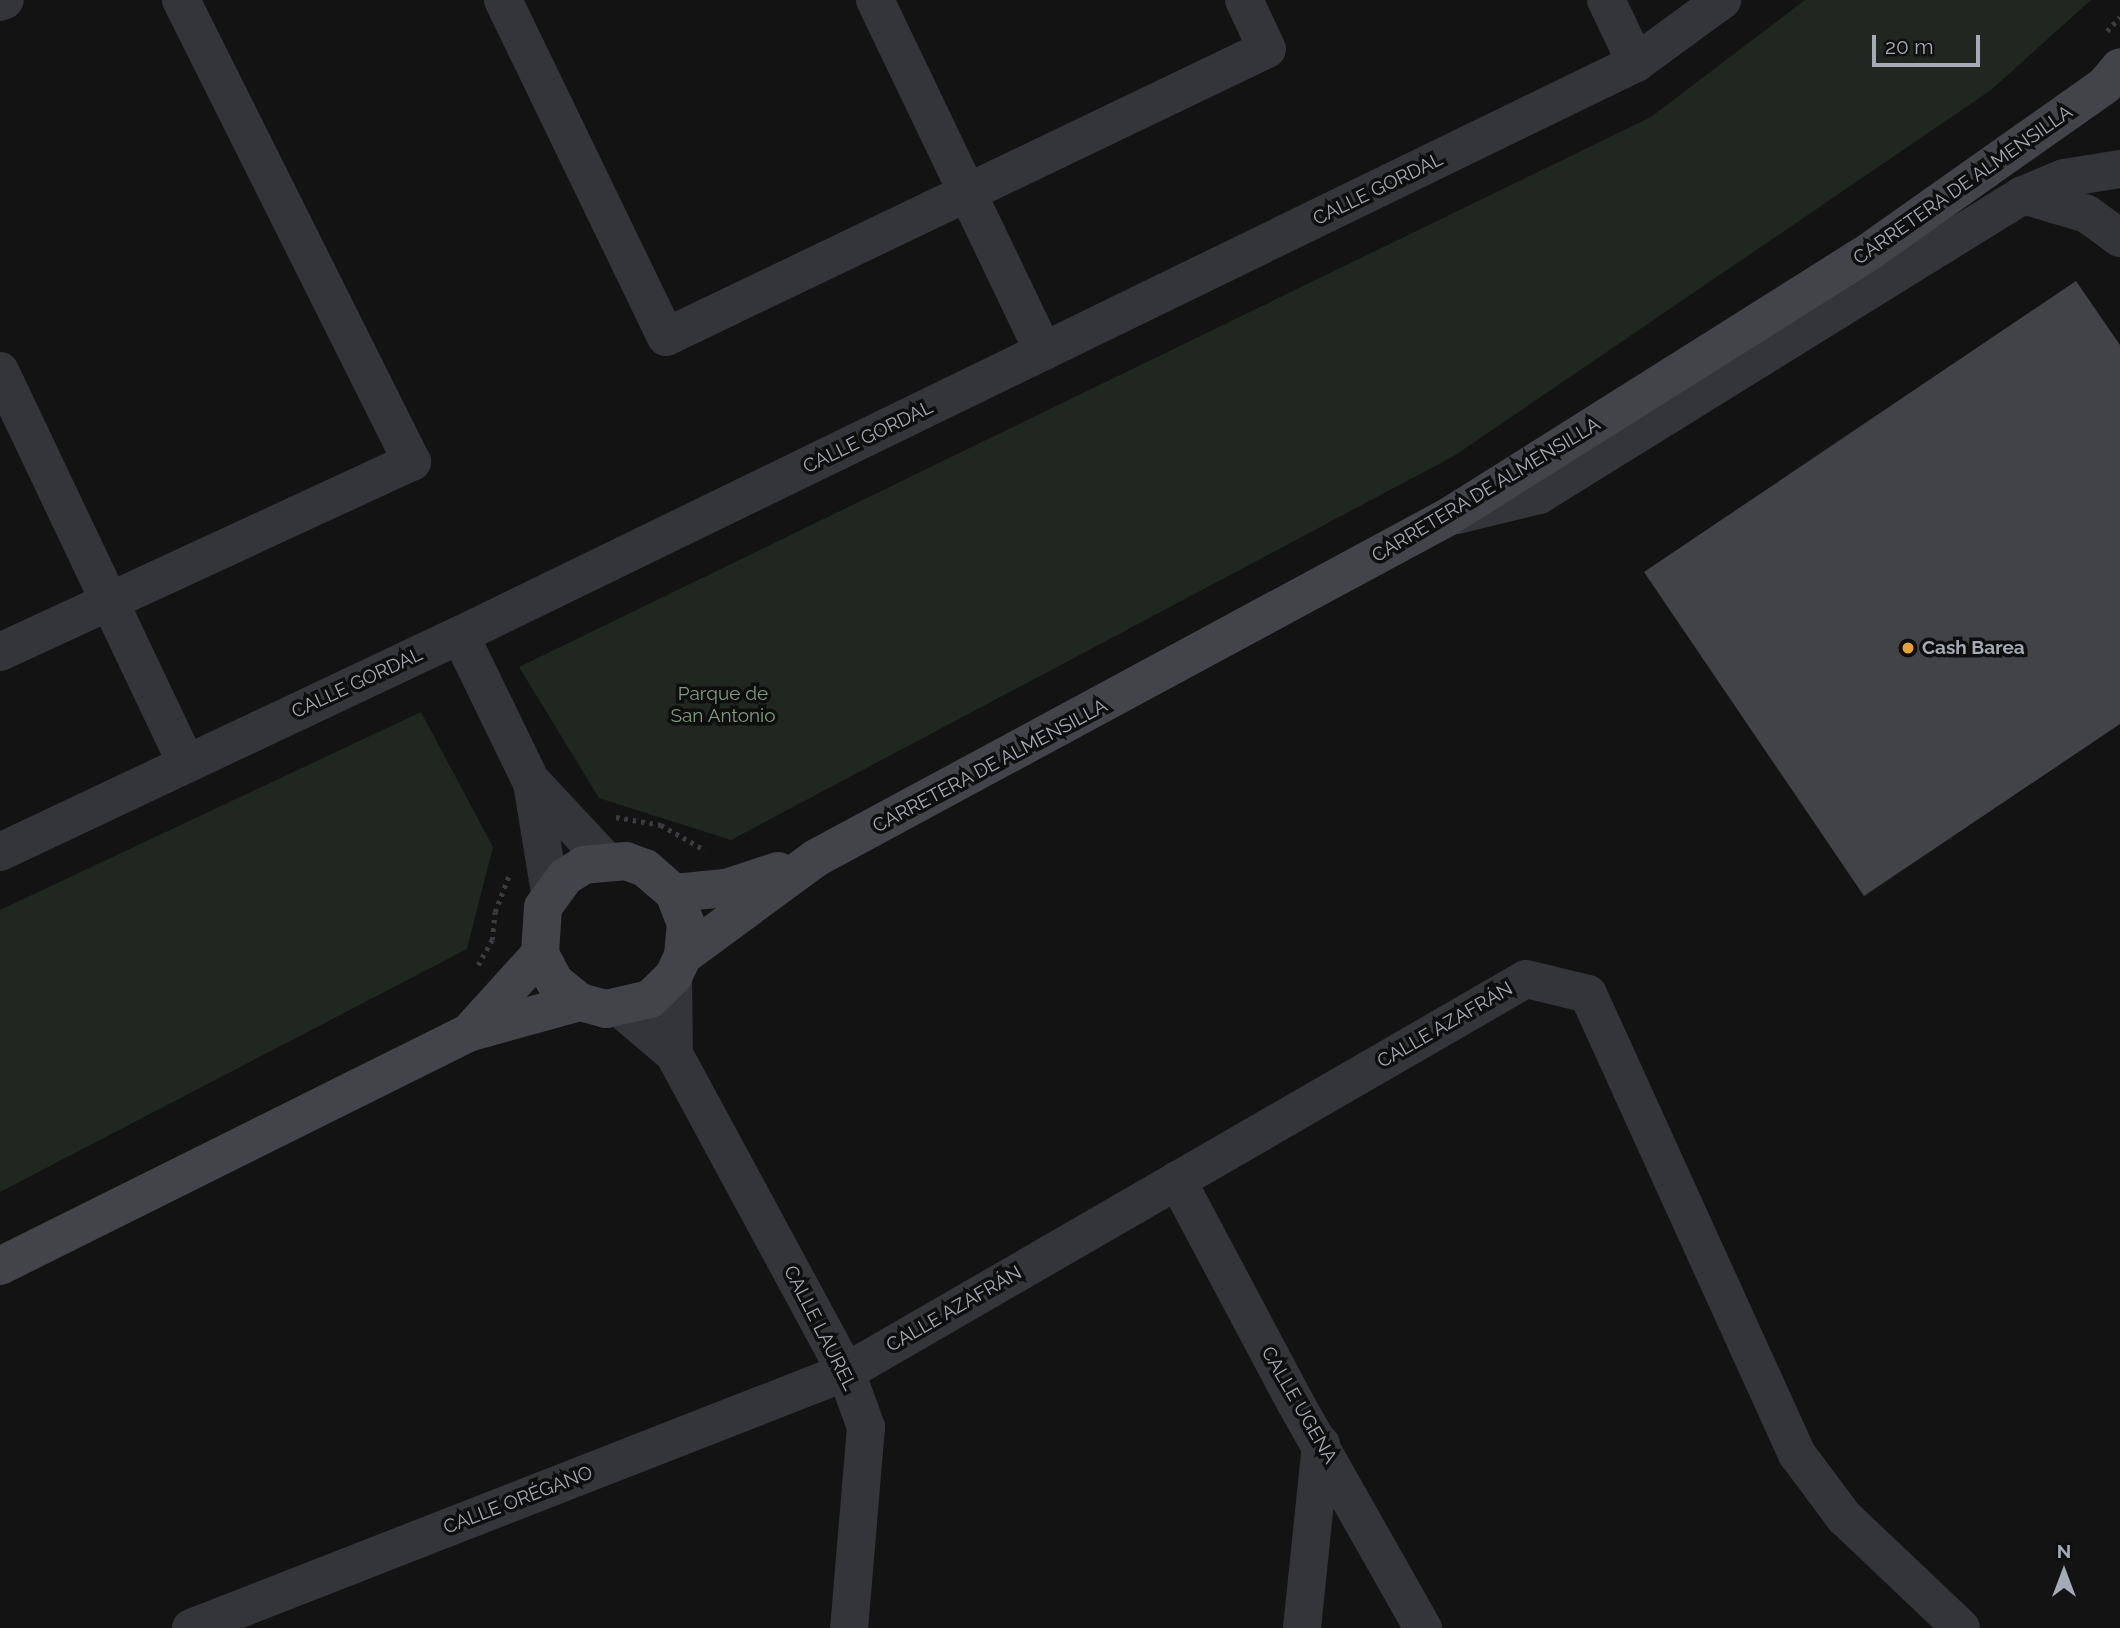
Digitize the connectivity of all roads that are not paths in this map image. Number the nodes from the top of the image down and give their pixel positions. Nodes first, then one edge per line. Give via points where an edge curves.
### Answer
1 (181, 0) edge
2 (503, 0) edge
3 (876, 0) edge
4 (1244, 0) edge
5 (1606, 0) edge
6 (1723, 0) edge
7 (2110, 52) edge
8 (1636, 63) junction
9 (2120, 169) edge
10 (965, 194) junction
11 (2023, 195) junction
12 (2120, 238) edge
13 (1044, 352) junction
14 (0, 371) edge
15 (1448, 517) junction
16 (110, 601) junction
17 (460, 635) junction
18 (0, 652) edge
19 (186, 762) junction
20 (533, 782) junction
21 (0, 852) edge
22 (816, 858) junction
23 (606, 861) junction
24 (550, 893) junction
25 (674, 893) junction
26 (540, 954) junction
27 (678, 967) junction
28 (580, 1002) junction
29 (621, 1008) junction
30 (468, 1033) junction
31 (674, 1054) junction
32 (1177, 1180) junction
33 (0, 1266) edge
34 (846, 1372) junction
35 (1321, 1444) junction
36 (191, 1628) edge
37 (849, 1628) edge
38 (1302, 1628) edge
39 (1423, 1628) edge
40 (1961, 1628) edge

1 - 16 street via 412,462
2 - 10 street via 666,337
3 - 10 street
4 - 10 street via 1267,49
5 - 8 street
6 - 8 street, CALLE GORDAL
7 - 15 main road, CARRETERA DE ALMENSILLA via 2105,85 1863,256
8 - 13 street, CALLE GORDAL
9 - 11 street via 2064,178
10 - 13 street
11 - 12 street via 2087,214
11 - 15 street via 1539,495
13 - 17 street, CALLE GORDAL
14 - 16 street
15 - 22 main road, CARRETERA DE ALMENSILLA
16 - 18 street
16 - 19 street
17 - 19 street, CALLE GORDAL
17 - 20 street
19 - 21 street, CALLE GORDAL
20 - 23 street
20 - 24 street
22 - 25 main road, CARRETERA DE ALMENSILLA via 726,888
22 - 27 main road, CARRETERA DE ALMENSILLA
23 - 24 main road via 584,865
23 - 25 main road via 645,868
24 - 26 main road via 538,923
25 - 27 main road via 686,924
26 - 28 main road via 555,982
26 - 30 main road
27 - 29 main road via 650,999
27 - 31 street, CALLE LAUREL
28 - 29 main road
28 - 30 main road
29 - 31 street, CALLE LAUREL
30 - 33 main road
31 - 34 street, CALLE LAUREL
32 - 34 street, CALLE AZAFRÁN
32 - 35 street, CALLE UGENA
32 - 40 street, CALLE AZAFRÁN via 1526,979 1588,994 1797,1454 1844,1517
34 - 36 street, CALLE ORÉGANO
34 - 37 street, CALLE LAUREL via 866,1427
35 - 38 street
35 - 39 street, CALLE UGENA

